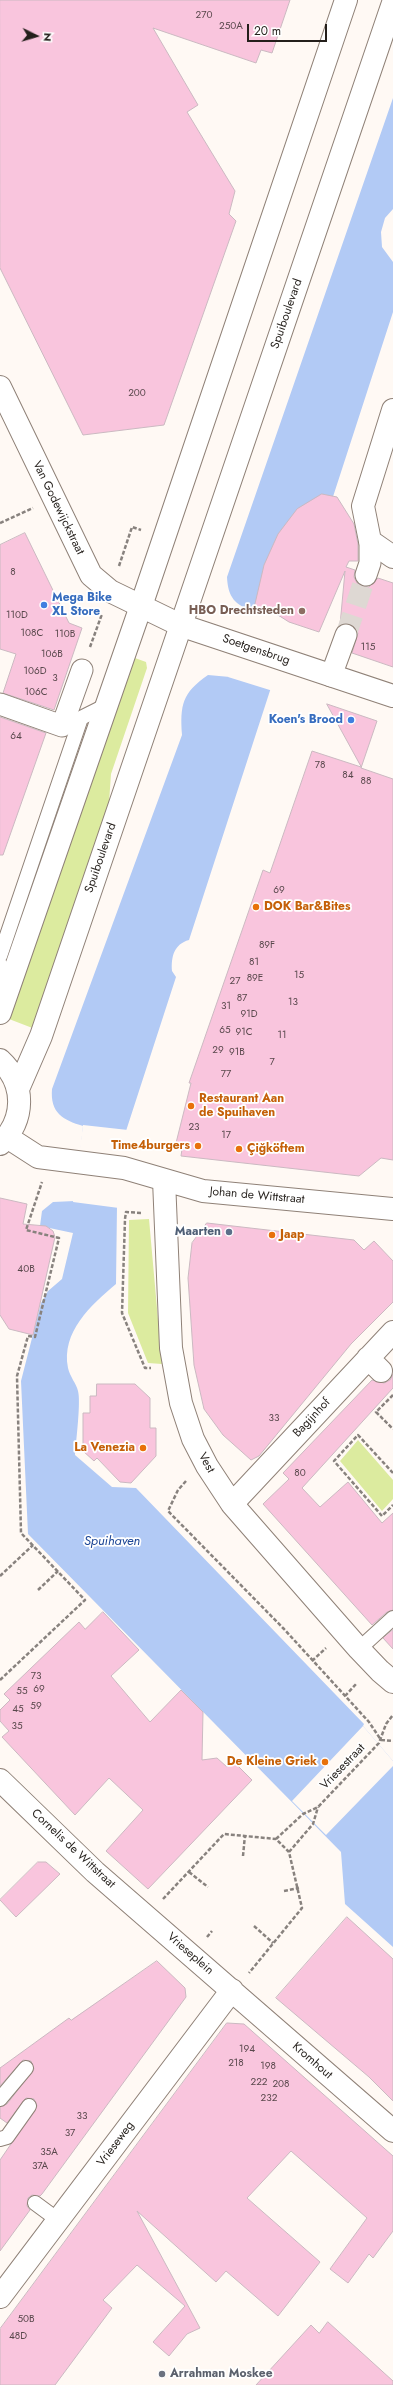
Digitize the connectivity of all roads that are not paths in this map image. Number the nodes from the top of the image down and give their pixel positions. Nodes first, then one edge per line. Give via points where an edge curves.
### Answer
1 (346, 0) edge
2 (393, 3) edge
3 (0, 387) edge
4 (393, 410) edge
5 (370, 541) junction
6 (393, 557) edge
7 (366, 575) tunnel mouth
8 (141, 606) junction
9 (180, 625) junction
10 (346, 635) tunnel mouth
11 (82, 670) dead end
12 (331, 676) junction
13 (393, 696) edge
14 (0, 704) edge
15 (107, 705) junction
16 (0, 956) edge
17 (0, 964) edge
18 (10, 985) junction
19 (0, 1013) edge
20 (0, 1060) edge
21 (18, 1089) junction
22 (4, 1140) edge
23 (164, 1180) junction
24 (393, 1209) edge
25 (393, 1332) edge
26 (232, 1504) junction
27 (393, 1618) edge
28 (359, 1649) junction
29 (393, 1682) edge
30 (0, 1780) edge
31 (146, 1917) joint
32 (232, 1990) junction
33 (26, 2068) dead end
34 (0, 2099) edge
35 (29, 2106) dead end
36 (393, 2131) edge
37 (0, 2139) edge
38 (35, 2203) dead end
39 (58, 2220) junction
40 (0, 2298) edge

1 - 8 street
2 - 9 street, Spuiboulevard
3 - 8 street, Van Godewijckstraat via 91,575 110,591
4 - 5 street via 363,506
5 - 6 street
5 - 7 street via 370,563
8 - 9 street
8 - 15 street
9 - 12 street, Soetgensbrug
9 - 21 street, Spuiboulevard via 41,1036
10 - 12 street
11 - 14 street via 62,726
12 - 13 street, Soetgensbrug
15 - 16 lane via 81,718
15 - 18 street
17 - 18 lane
18 - 19 street
20 - 21 street via 14,1077
21 - 22 street via 20,1106 16,1122
22 - 23 street, Johan de Wittstraat via 38,1157 124,1168
23 - 24 street, Johan de Wittstraat via 203,1191
23 - 26 street, Vest via 173,1369 181,1403 194,1438 207,1466
25 - 26 street, Bagijnhof via 374,1365
26 - 28 street, Vest
27 - 28 lane
28 - 29 street, Vest
30 - 31 street, Cornelis de Wittstraat via 95,1872
31 - 32 street, Vrieseplein
32 - 36 street, Kromhout
32 - 39 street, Vrieseweg
33 - 34 lane
35 - 37 lane via 7,2137
38 - 39 lane
39 - 40 street, Vrieseweg

